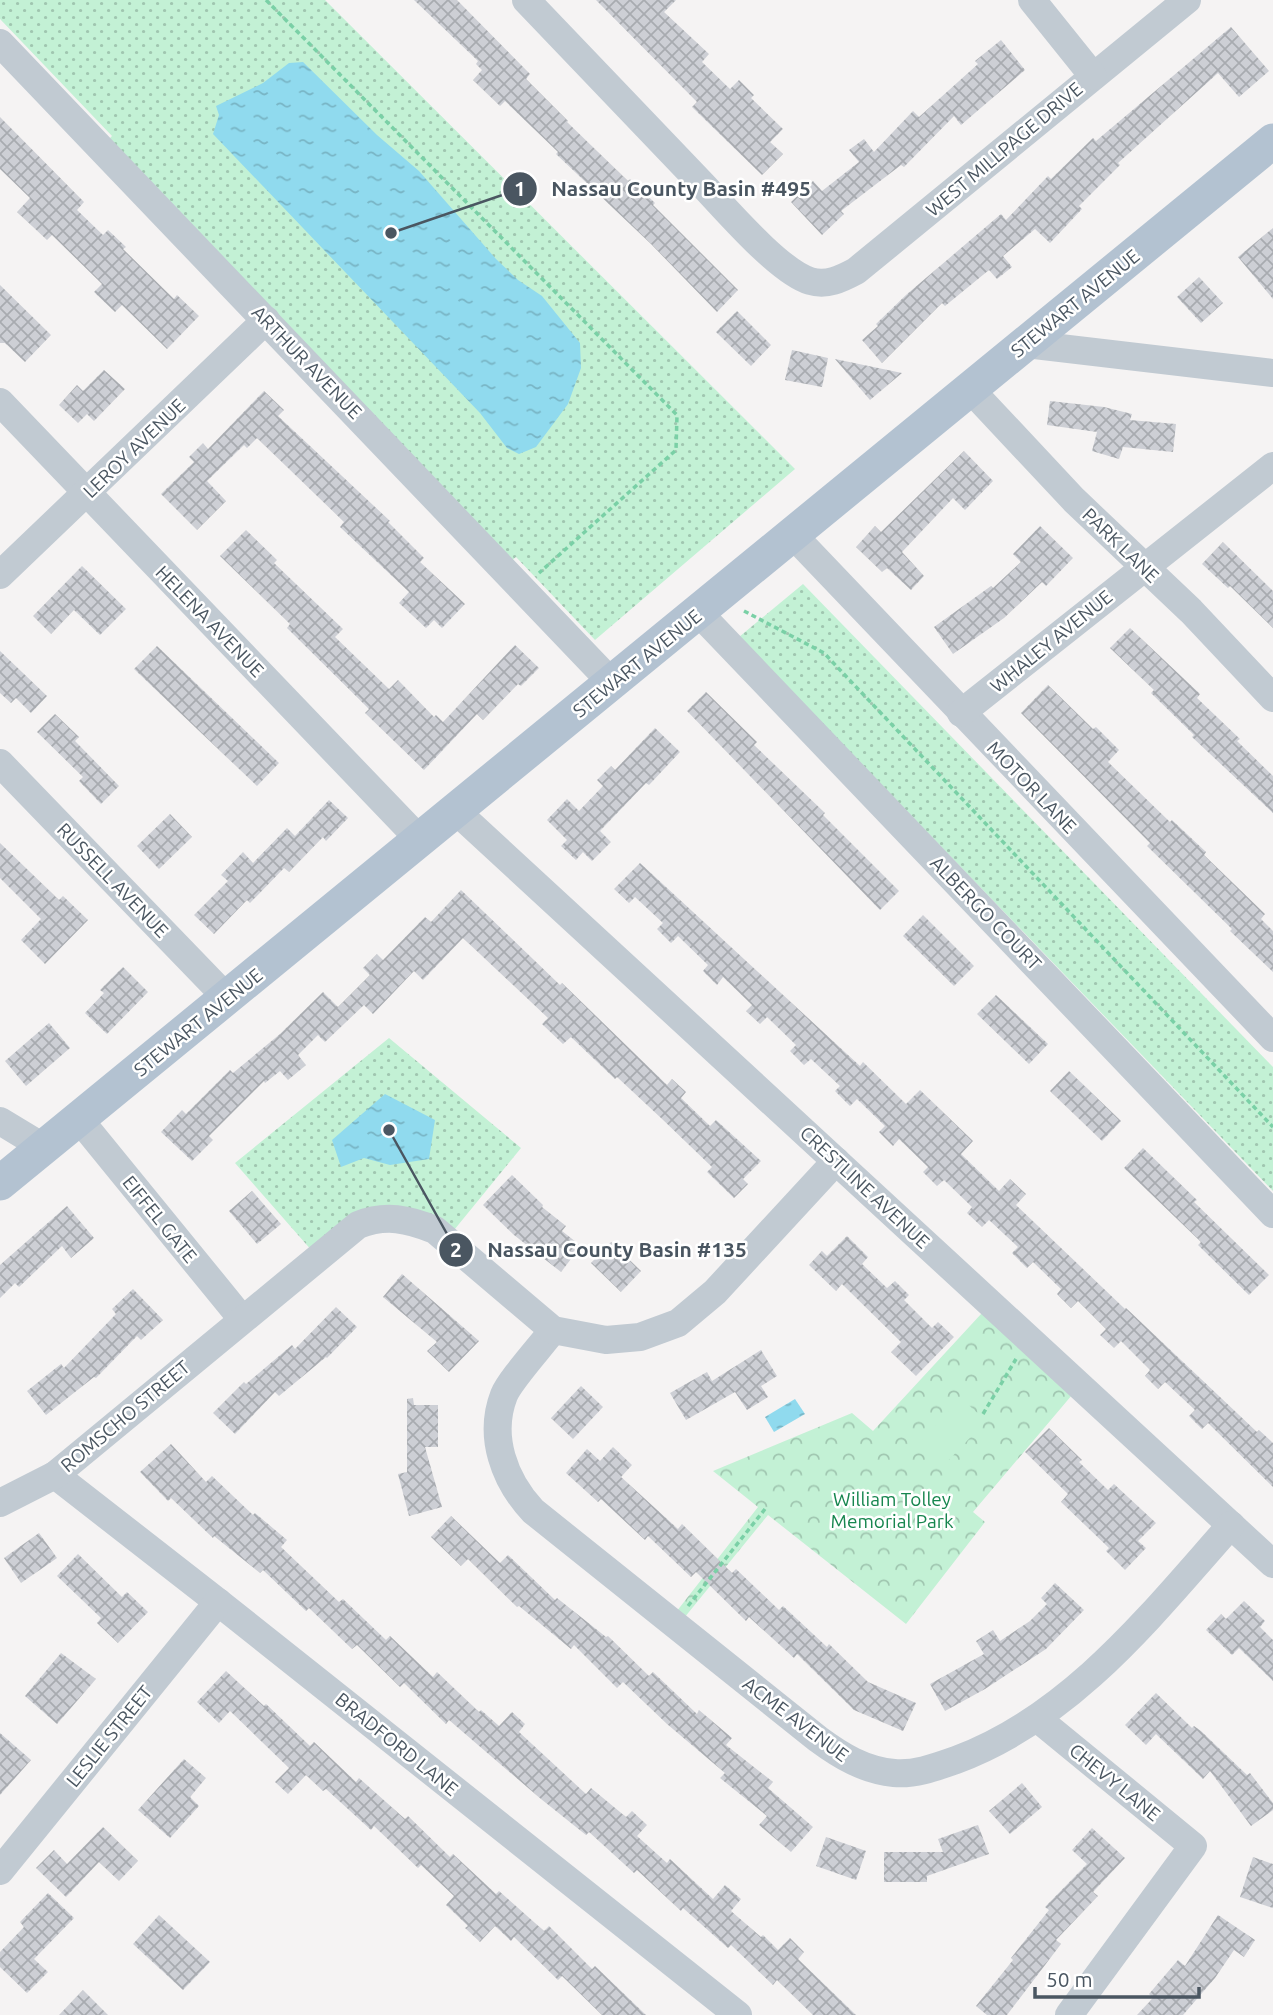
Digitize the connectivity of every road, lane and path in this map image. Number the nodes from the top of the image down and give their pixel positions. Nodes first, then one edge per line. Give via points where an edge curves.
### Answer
1 (266, 0) edge
2 (526, 0) edge
3 (1032, 0) edge
4 (1187, 0) edge
5 (0, 43) edge
6 (1093, 76) junction
7 (1273, 141) edge
8 (267, 320) junction
9 (1026, 344) junction
10 (1273, 373) edge
11 (970, 390) junction
12 (0, 402) edge
13 (1273, 466) edge
14 (86, 493) junction
15 (793, 535) junction
16 (1143, 566) junction
17 (0, 575) edge
18 (522, 588) junction
19 (708, 605) junction
20 (612, 683) junction
21 (1273, 698) edge
22 (961, 713) junction
23 (0, 763) edge
24 (456, 811) junction
25 (420, 840) junction
26 (226, 998) junction
27 (1273, 1038) edge
28 (79, 1119) junction
29 (0, 1121) edge
30 (1273, 1128) edge
31 (43, 1147) junction
32 (836, 1161) junction
33 (0, 1184) edge
34 (1273, 1214) edge
35 (242, 1319) junction
36 (553, 1330) junction
37 (1017, 1358) dead end
38 (983, 1414) dead end
39 (55, 1475) junction
40 (0, 1503) edge
41 (765, 1509) dead end
42 (1231, 1525) junction
43 (1273, 1563) edge
44 (218, 1602) junction
45 (685, 1609) dead end
46 (1038, 1719) junction
47 (0, 1871) edge
48 (738, 2015) edge
49 (1069, 2015) edge

1 - 18 path via 677,415 676,450
2 - 6 street, WEST MILLPAGE DRIVE via 746,230 788,269 815,282 841,279 856,271
3 - 6 street
4 - 6 street, WEST MILLPAGE DRIVE
5 - 8 street, ARTHUR AVENUE
7 - 9 main road, STEWART AVENUE
8 - 14 street, LEROY AVENUE
8 - 18 street, ARTHUR AVENUE
9 - 10 street
9 - 11 main road, STEWART AVENUE
11 - 15 main road, STEWART AVENUE
11 - 16 street, PARK LANE
12 - 14 street, HELENA AVENUE
13 - 16 street, WHALEY AVENUE
14 - 17 street, LEROY AVENUE
14 - 25 street, HELENA AVENUE
15 - 19 main road, STEWART AVENUE
15 - 22 street, MOTOR LANE
16 - 21 street, PARK LANE
16 - 22 street, WHALEY AVENUE
18 - 20 street, ARTHUR AVENUE
19 - 20 main road, STEWART AVENUE
19 - 30 path via 824,653
19 - 34 street, ALBERGO COURT
20 - 24 main road, STEWART AVENUE
22 - 27 street, MOTOR LANE
23 - 26 street, RUSSELL AVENUE
24 - 25 main road, STEWART AVENUE
24 - 32 street, CRESTLINE AVENUE
25 - 26 main road, STEWART AVENUE
26 - 28 main road, STEWART AVENUE
28 - 31 main road, STEWART AVENUE
28 - 35 street, EIFFEL GATE
29 - 31 street
31 - 33 main road, STEWART AVENUE
32 - 36 street via 715,1292 678,1323 640,1337 606,1340
32 - 42 street, CRESTLINE AVENUE
35 - 36 street, ROMSCHO STREET via 358,1225 394,1217 435,1230
35 - 39 street, ROMSCHO STREET
36 - 46 street, ACME AVENUE via 504,1394 498,1424 507,1476 533,1511 818,1739 863,1767 896,1773 929,1770 977,1752
37 - 38 path
39 - 40 street, ROMSCHO STREET
39 - 44 street, BRADFORD LANE
41 - 45 path
42 - 43 street, CRESTLINE AVENUE
42 - 46 street, ACME AVENUE via 1098,1670
44 - 47 street, LESLIE STREET
44 - 48 street, BRADFORD LANE
46 - 49 street, CHEVY LANE via 1193,1846

